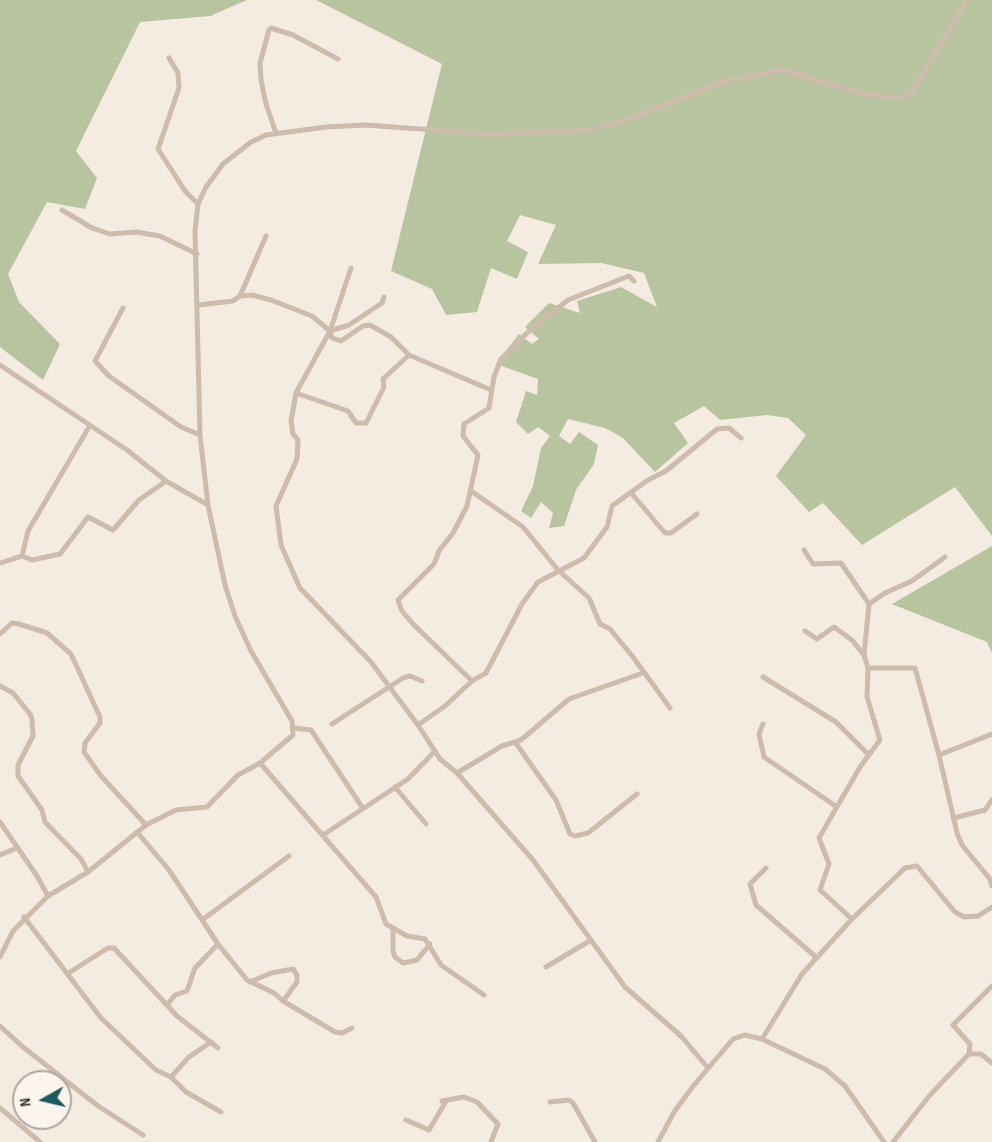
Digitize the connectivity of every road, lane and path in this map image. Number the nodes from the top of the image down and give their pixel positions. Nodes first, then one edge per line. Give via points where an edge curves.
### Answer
1 (967, 0) edge
2 (169, 58) dead end
3 (338, 59) dead end
4 (276, 133) junction
5 (198, 204) junction
6 (62, 210) dead end
7 (266, 236) dead end
8 (197, 254) junction
9 (351, 268) dead end
10 (634, 281) dead end
11 (240, 296) junction
12 (384, 297) dead end
13 (198, 305) junction
14 (123, 308) dead end
15 (330, 331) junction
16 (409, 356) junction
17 (0, 365) edge
18 (491, 390) junction
19 (296, 393) junction
20 (89, 427) junction
21 (200, 435) junction
22 (741, 438) dead end
23 (166, 481) junction
24 (471, 490) junction
25 (632, 494) junction
26 (208, 505) junction
27 (697, 514) dead end
28 (804, 550) dead end
29 (22, 556) junction
30 (945, 557) dead end
31 (0, 563) edge
32 (558, 570) junction
33 (869, 604) junction
34 (805, 631) dead end
35 (0, 634) edge
36 (864, 655) junction
37 (868, 668) junction
38 (643, 673) junction
39 (763, 677) dead end
40 (422, 681) dead end
41 (472, 681) junction
42 (0, 686) edge
43 (389, 689) junction
44 (670, 708) dead end
45 (332, 724) dead end
46 (763, 724) dead end
47 (418, 725) junction
48 (294, 728) junction
49 (992, 734) edge
50 (515, 742) junction
51 (435, 751) junction
52 (869, 755) junction
53 (939, 755) junction
54 (260, 763) junction
55 (457, 773) junction
56 (395, 788) junction
57 (637, 794) dead end
58 (992, 800) edge
59 (362, 807) junction
60 (837, 807) junction
61 (954, 818) junction
62 (0, 822) edge
63 (426, 824) dead end
64 (146, 825) junction
65 (137, 832) junction
66 (323, 835) junction
67 (16, 848) junction
68 (0, 855) edge
69 (289, 856) dead end
70 (766, 868) dead end
71 (88, 872) junction
72 (992, 886) edge
73 (48, 896) junction
74 (992, 907) edge
75 (24, 917) junction
76 (852, 919) junction
77 (202, 920) junction
78 (393, 928) junction
79 (591, 940) junction
80 (218, 944) junction
81 (430, 944) junction
82 (0, 957) edge
83 (816, 957) junction
84 (546, 967) dead end
85 (67, 974) junction
86 (250, 982) junction
87 (992, 986) edge
88 (484, 995) dead end
89 (283, 1001) junction
90 (167, 1005) junction
91 (0, 1026) edge
92 (352, 1028) dead end
93 (762, 1039) junction
94 (211, 1042) junction
95 (218, 1048) dead end
96 (969, 1054) junction
97 (992, 1064) edge
98 (708, 1068) junction
99 (171, 1077) junction
100 (550, 1102) dead end
101 (0, 1108) edge
102 (221, 1112) dead end
103 (406, 1120) dead end
104 (142, 1135) dead end
105 (40, 1142) edge
106 (491, 1142) edge
107 (595, 1142) edge
108 (658, 1142) edge
109 (884, 1142) edge
110 (892, 1142) edge

1 - 4 street via 910,95 899,98 865,94 782,70 723,81 634,117 589,130 490,134 365,125
2 - 5 street via 178,73 179,88 158,149
3 - 4 street via 293,35 269,30 261,80
4 - 5 street via 252,142 224,164
5 - 8 street
6 - 8 street via 110,234 136,232 160,236
7 - 11 street
8 - 13 street
9 - 15 street
10 - 18 street via 629,276 568,300 501,359
11 - 13 street via 233,301
11 - 15 street via 271,300 312,316
12 - 15 street via 382,303 349,325
13 - 21 street
14 - 21 street via 94,361 181,428
15 - 16 street via 332,338 341,340 370,325 391,337
15 - 19 street
16 - 18 street
16 - 19 street via 383,379 384,387 366,423 357,423 348,411
17 - 20 street
18 - 24 street via 489,408 470,418 462,429 478,455
19 - 43 street via 291,422 298,441 297,459 276,506 281,545 300,588 371,662
20 - 23 street
20 - 29 street via 28,531
21 - 26 street
22 - 25 street via 729,428 717,429
23 - 26 street
23 - 29 street via 139,500 113,530 88,517 60,554 32,560
24 - 32 street via 523,527
24 - 41 street via 467,506 434,564 398,600 413,624
25 - 27 street via 665,533 671,533
25 - 32 street via 612,506 607,527 584,558
26 - 48 street via 235,616 250,651
28 - 33 street via 813,564 841,563
29 - 31 street
30 - 33 street via 912,581
32 - 38 street via 589,598 600,624 610,629
32 - 41 street via 538,582 507,630 491,668
33 - 36 street
34 - 36 street via 817,639 834,627
35 - 64 street via 12,623 20,624 47,633 71,654 100,717 84,752
36 - 37 street
37 - 52 street via 867,698 880,740
37 - 53 street via 915,668
38 - 44 street
38 - 50 street via 569,699
39 - 52 street via 836,722
40 - 43 street via 407,676
41 - 47 street
42 - 71 street via 13,693 32,719 33,736 18,765 18,776 42,810 45,822 81,859
43 - 45 street
43 - 47 street
46 - 60 street via 759,734 764,758
47 - 51 street
48 - 54 street via 290,740
48 - 59 street via 311,730
49 - 53 street
50 - 55 street
50 - 57 street via 556,800 570,834 588,833
51 - 55 street
51 - 56 street
52 - 60 street
53 - 61 street
54 - 64 street via 238,775 207,807 176,810
54 - 66 street
55 - 79 street via 533,860
56 - 59 street
56 - 63 street
58 - 61 street via 985,810
59 - 66 street
60 - 76 street via 819,838 830,864 820,890
61 - 72 street via 962,845
62 - 67 street
64 - 65 street
65 - 71 street
65 - 77 street via 169,870
66 - 78 street via 376,897 386,924
67 - 68 street
67 - 73 street
69 - 77 street
70 - 83 street via 750,884 756,905
71 - 73 street
73 - 75 street
74 - 76 street via 978,916 964,917 955,912 924,871 910,865
75 - 82 street
75 - 85 street
76 - 83 street
77 - 80 street
78 - 81 street
78 - 81 street via 393,951 403,963 417,960
79 - 84 street
79 - 98 street via 625,987 681,1036
80 - 86 street
80 - 90 street via 195,968 187,991 175,995
81 - 88 street via 441,965
83 - 93 street
85 - 90 street via 114,948
85 - 99 street via 102,1018 156,1070
86 - 89 street via 267,988
86 - 89 street via 293,969 297,982
87 - 96 street via 953,1025 970,1044
89 - 92 street via 335,1032
90 - 94 street
91 - 104 street via 98,1106
93 - 98 street via 739,1036
93 - 109 street via 825,1069 845,1086
94 - 95 street
94 - 99 street via 189,1057
96 - 97 street via 981,1054
96 - 110 street
98 - 108 street via 674,1112
99 - 102 street via 186,1092
100 - 107 street via 573,1103
101 - 105 street
103 - 106 street via 429,1131 445,1103 442,1101 464,1097 477,1102 498,1124

